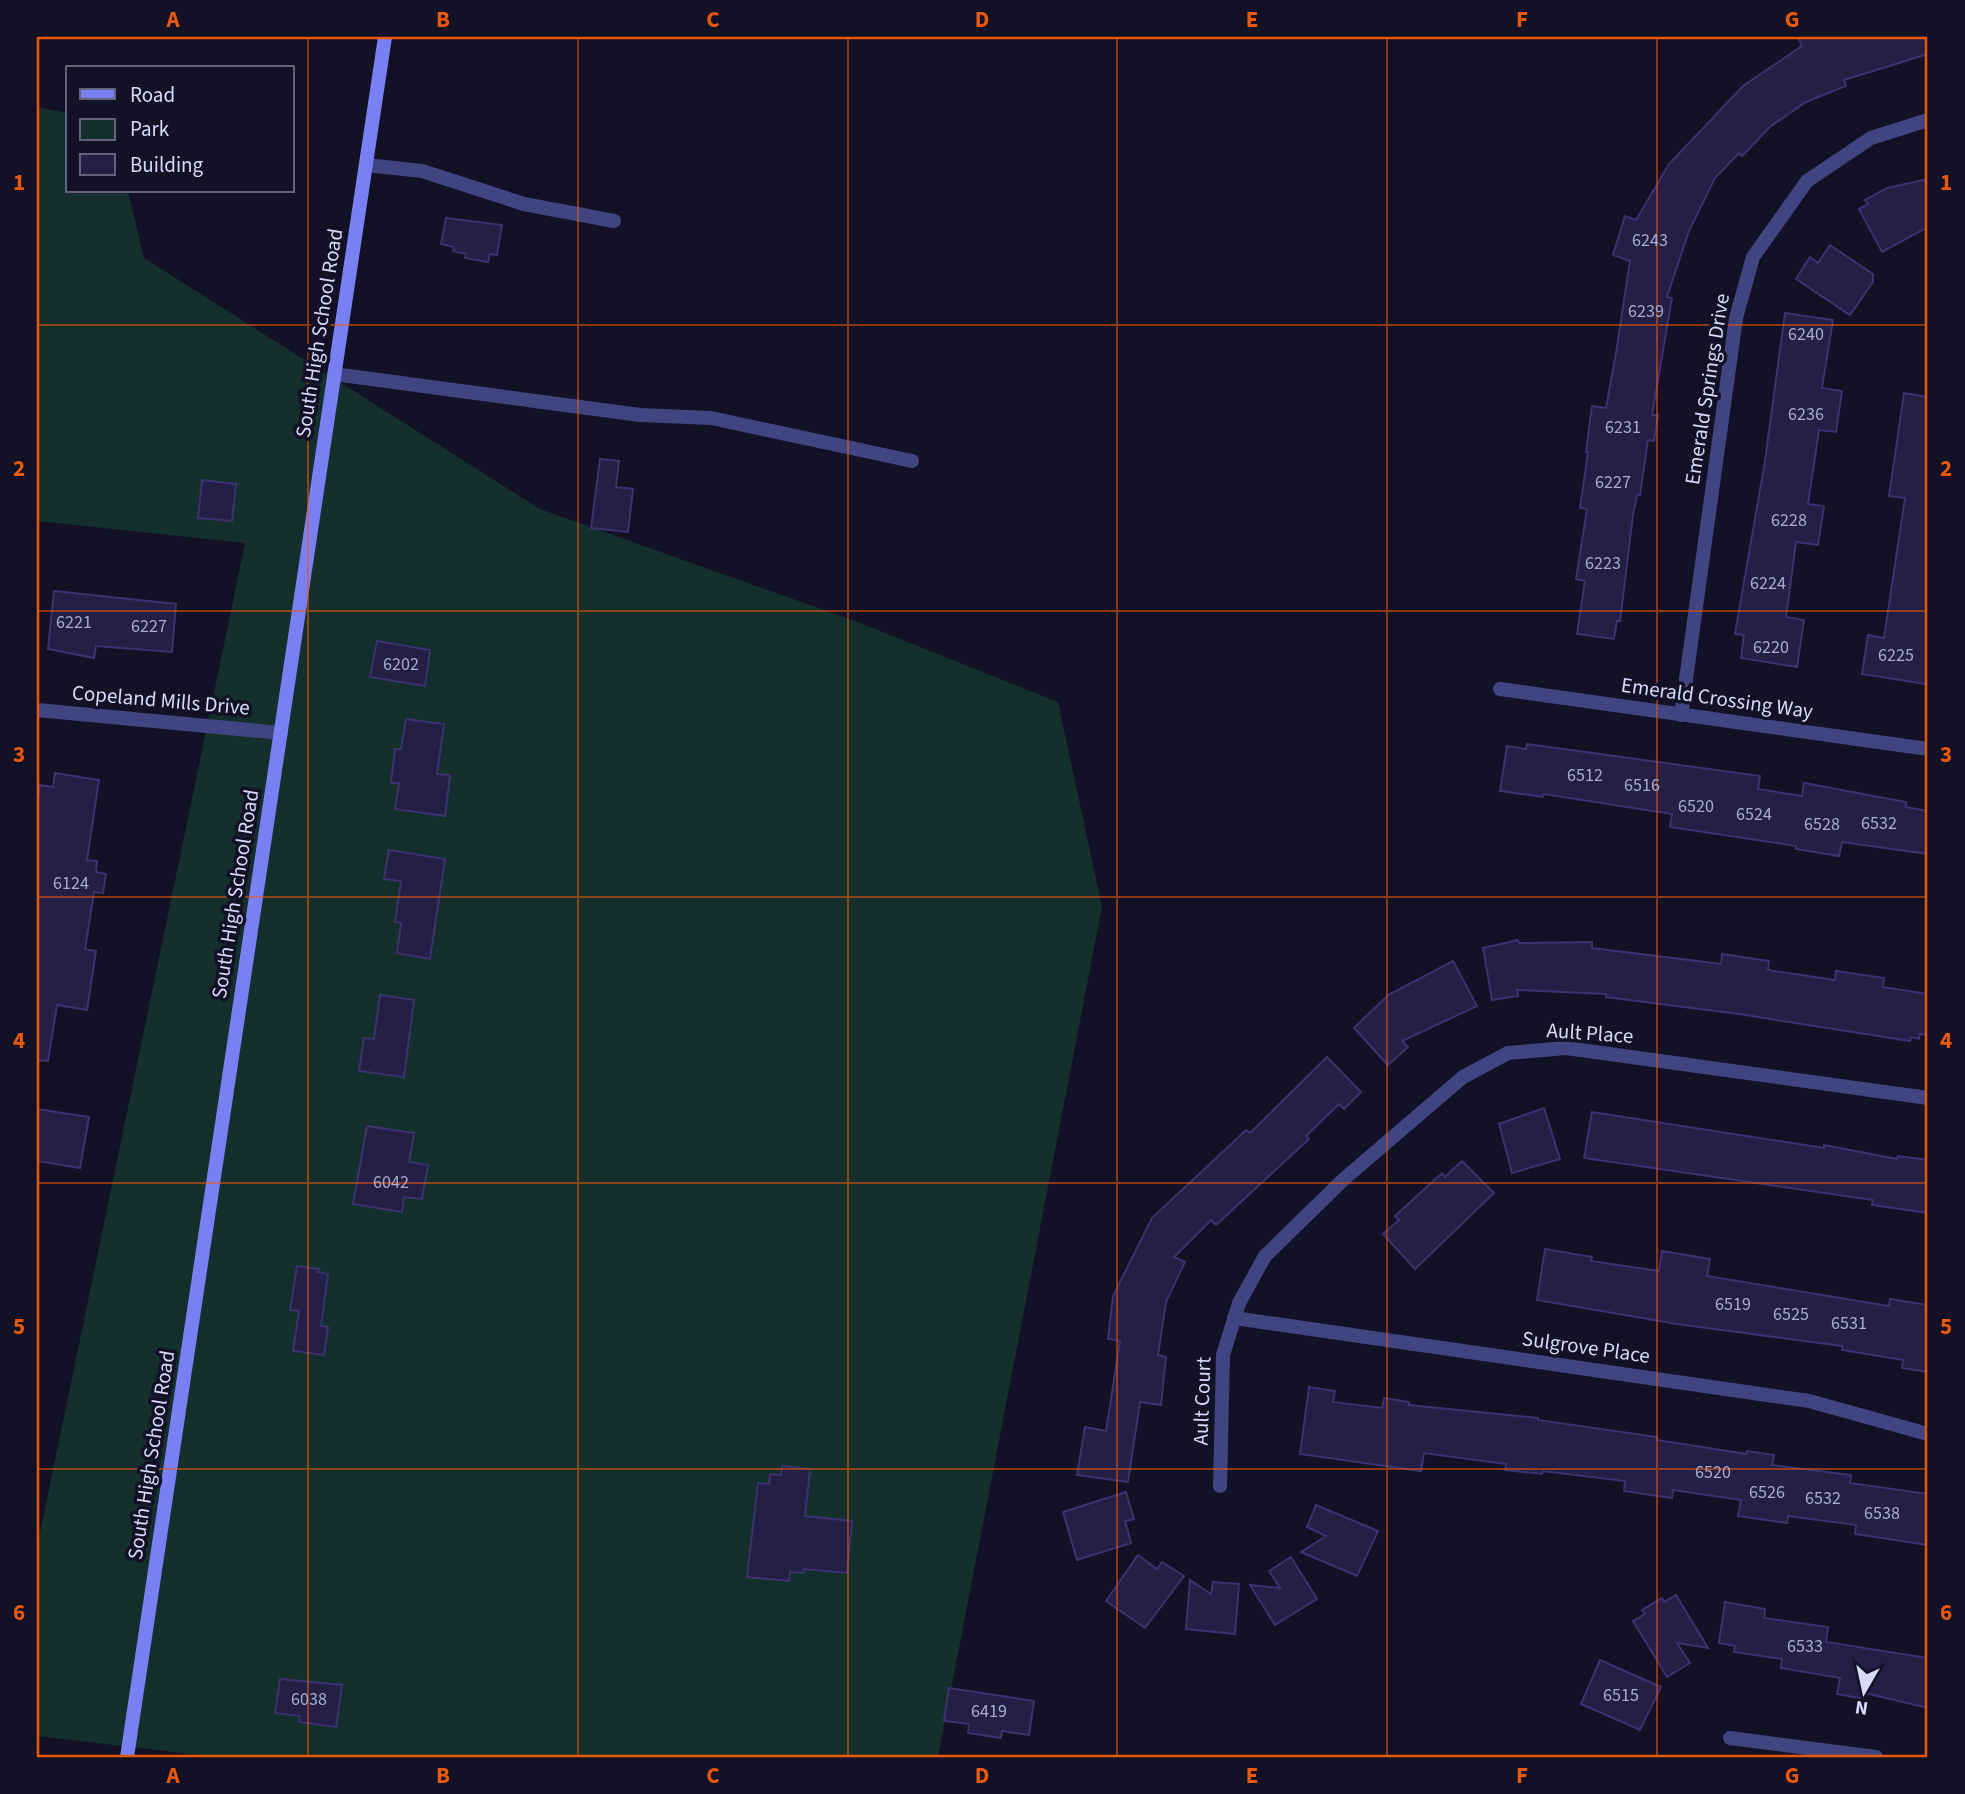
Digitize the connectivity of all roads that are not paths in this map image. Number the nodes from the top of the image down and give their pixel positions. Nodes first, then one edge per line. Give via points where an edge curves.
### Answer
1 (385, 37) edge
2 (1928, 120) edge
3 (366, 165) junction
4 (614, 220) dead end
5 (334, 374) junction
6 (912, 461) dead end
7 (1500, 689) dead end
8 (37, 710) edge
9 (1681, 715) junction
10 (281, 733) junction
11 (1928, 749) edge
12 (1928, 1098) edge
13 (1234, 1318) junction
14 (1928, 1434) edge
15 (1220, 1486) dead end
16 (1730, 1738) dead end
17 (127, 1757) edge
18 (1876, 1757) edge

1 - 3 main road, South High School Road
2 - 9 street, Emerald Springs Drive via 1871,138 1807,181 1753,257 1736,318
3 - 4 street via 422,171 524,204
3 - 5 main road, South High School Road
5 - 6 street via 640,415 711,418
5 - 10 main road, South High School Road
7 - 9 street, Emerald Crossing Way
8 - 10 street, Copeland Mills Drive
9 - 11 street, Emerald Crossing Way
10 - 17 main road, South High School Road
12 - 13 street, Ault Place via 1566,1048 1508,1053 1463,1077 1344,1179 1265,1256
13 - 14 street, Sulgrove Place via 1809,1401
13 - 15 street, Ault Court via 1223,1355
16 - 18 street

